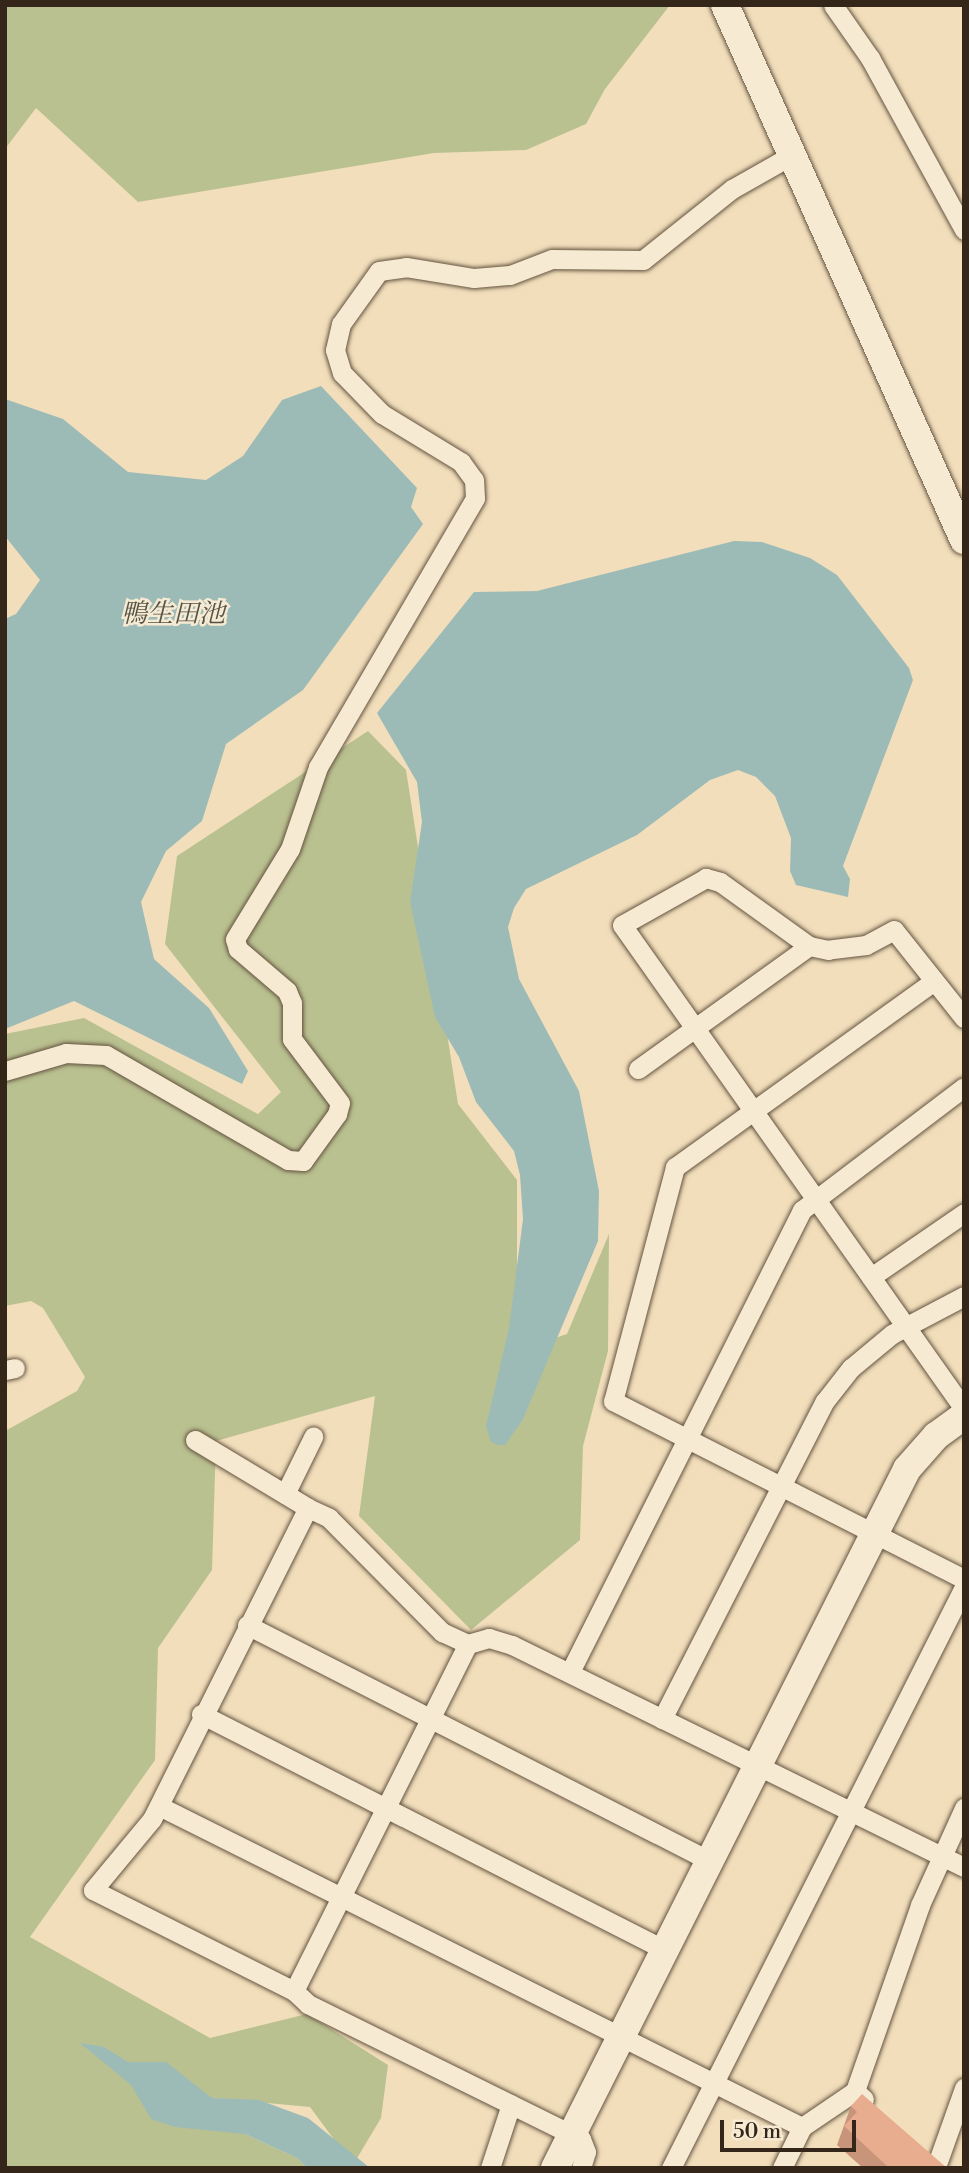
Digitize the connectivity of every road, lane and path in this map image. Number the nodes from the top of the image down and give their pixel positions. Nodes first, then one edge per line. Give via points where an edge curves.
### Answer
1 (725, 5) edge
2 (833, 5) edge
3 (790, 156) junction
4 (964, 230) edge
5 (964, 540) edge
6 (809, 946) junction
7 (934, 981) junction
8 (964, 1018) edge
9 (695, 1029) junction
10 (638, 1069) dead end
11 (5, 1070) edge
12 (964, 1087) edge
13 (754, 1112) junction
14 (813, 1199) junction
15 (964, 1213) edge
16 (871, 1277) junction
17 (964, 1296) edge
18 (906, 1325) junction
19 (964, 1409) edge
20 (964, 1416) edge
21 (313, 1437) dead end
22 (195, 1440) dead end
23 (687, 1440) junction
24 (778, 1486) junction
25 (285, 1494) junction
26 (308, 1508) junction
27 (873, 1535) junction
28 (964, 1579) edge
29 (964, 1587) edge
30 (247, 1625) junction
31 (468, 1644) junction
32 (570, 1672) junction
33 (201, 1714) junction
34 (432, 1717) junction
35 (662, 1719) junction
36 (758, 1767) junction
37 (159, 1806) junction
38 (387, 1807) junction
39 (964, 1808) edge
40 (849, 1814) junction
41 (939, 1858) junction
42 (710, 1861) junction
43 (964, 1867) edge
44 (342, 1897) junction
45 (665, 1950) junction
46 (294, 1991) junction
47 (621, 2037) junction
48 (714, 2083) junction
49 (964, 2088) edge
50 (855, 2091) junction
51 (511, 2104) junction
52 (875, 2109) edge
53 (802, 2127) junction
54 (571, 2134) junction
55 (916, 2146) edge
56 (938, 2166) edge
57 (490, 2168) edge
58 (555, 2168) edge
59 (581, 2168) edge
60 (671, 2168) edge
61 (782, 2168) edge

1 - 3 street
2 - 4 street via 870,58
3 - 5 street
3 - 11 street via 732,189 643,260 552,258 510,275 474,278 406,267 379,271 341,324 335,350 342,373 382,414 461,462 474,481 475,498 318,767 290,849 234,939 238,949 287,991 298,1051 340,1103 303,1161 288,1160 106,1055 66,1053
6 - 7 street via 828,950 866,944 894,930
6 - 9 street
6 - 9 street via 720,882 706,878 622,925
7 - 8 street
7 - 13 street
9 - 10 street
9 - 13 street
12 - 14 street
13 - 14 street
13 - 23 street via 675,1167 669,1177 614,1401
14 - 16 street
14 - 23 street via 803,1210
15 - 16 street
16 - 18 street
17 - 18 street
18 - 19 street
18 - 24 street via 851,1368 831,1393
20 - 27 street via 936,1436 907,1469
21 - 25 street
22 - 25 street
23 - 24 street
23 - 32 street
24 - 27 street
24 - 35 street
25 - 26 street
26 - 30 street
26 - 31 street via 329,1518 442,1632
27 - 28 street
27 - 36 street
29 - 40 street
30 - 33 street
30 - 34 street
31 - 32 street via 489,1638
31 - 34 street
32 - 35 street
33 - 37 street
33 - 38 street
34 - 38 street
34 - 42 street
35 - 36 street
36 - 40 street
36 - 42 street
37 - 44 street
37 - 46 street via 93,1890
38 - 44 street
38 - 45 street
39 - 41 street
40 - 41 street
40 - 48 street
41 - 43 street
41 - 50 street
42 - 45 street
44 - 46 street
44 - 47 street
45 - 47 street
46 - 51 street via 308,2004
47 - 48 street
47 - 54 street
48 - 53 street
48 - 60 street
49 - 56 street
50 - 52 street
50 - 53 street
51 - 54 street
51 - 57 street
53 - 61 street
54 - 58 street
54 - 59 street via 581,2139 586,2152
55 - 56 street

